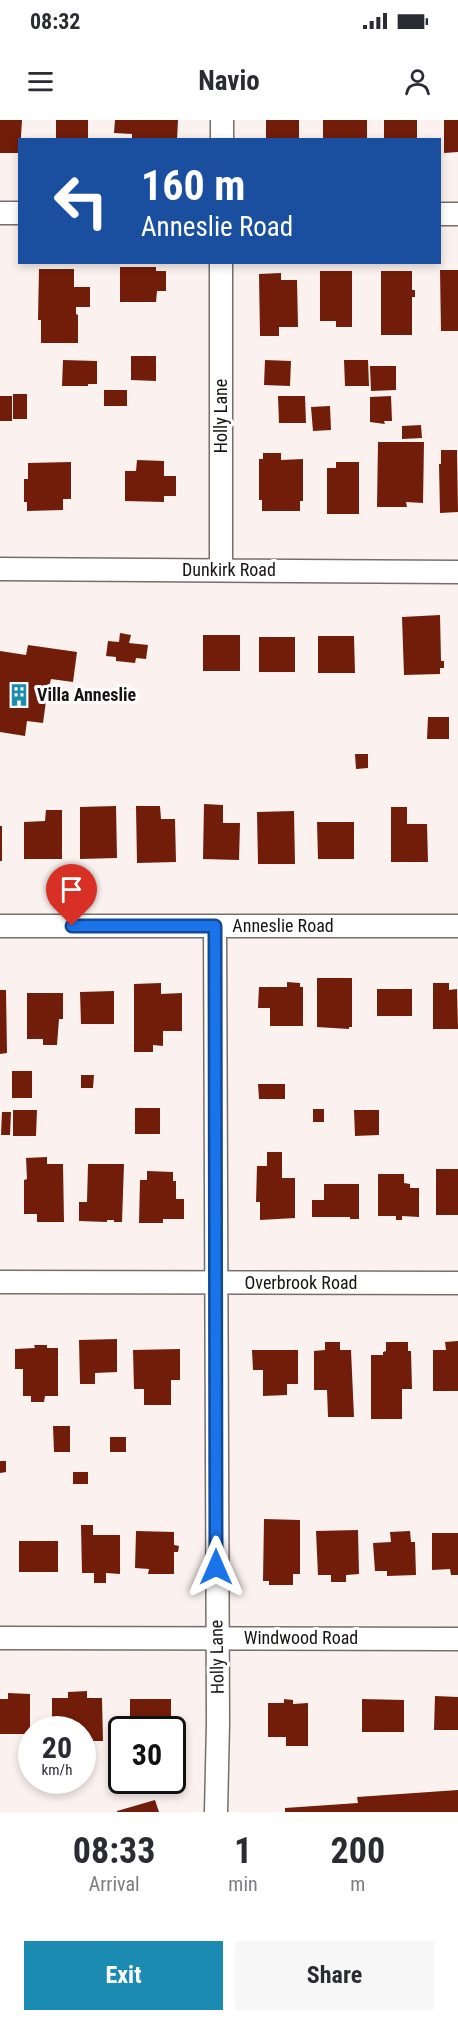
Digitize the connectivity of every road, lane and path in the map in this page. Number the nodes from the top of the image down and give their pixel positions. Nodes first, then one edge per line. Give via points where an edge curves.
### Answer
1 (222, 120) edge
2 (222, 138) edge
3 (0, 213) edge
4 (18, 213) edge
5 (441, 214) edge
6 (458, 214) edge
7 (221, 264) edge
8 (0, 569) edge
9 (221, 570) junction
10 (458, 572) edge
11 (0, 926) edge
12 (215, 926) junction
13 (458, 926) edge
14 (0, 1282) edge
15 (216, 1283) junction
16 (458, 1283) edge
17 (0, 1638) edge
18 (217, 1638) junction
19 (458, 1639) edge
20 (216, 1812) edge

1 - 2 street
3 - 4 street
5 - 6 street
7 - 9 street, Holly Lane
8 - 9 street, Dunkirk Road
9 - 10 street, Dunkirk Road
11 - 12 street, Anneslie Road
12 - 13 street, Anneslie Road
12 - 15 street, Holly Lane
14 - 15 street, Overbrook Road
15 - 16 street, Overbrook Road
15 - 18 street, Holly Lane
17 - 18 street, Windwood Road
18 - 19 street, Windwood Road
18 - 20 street, Holly Lane

